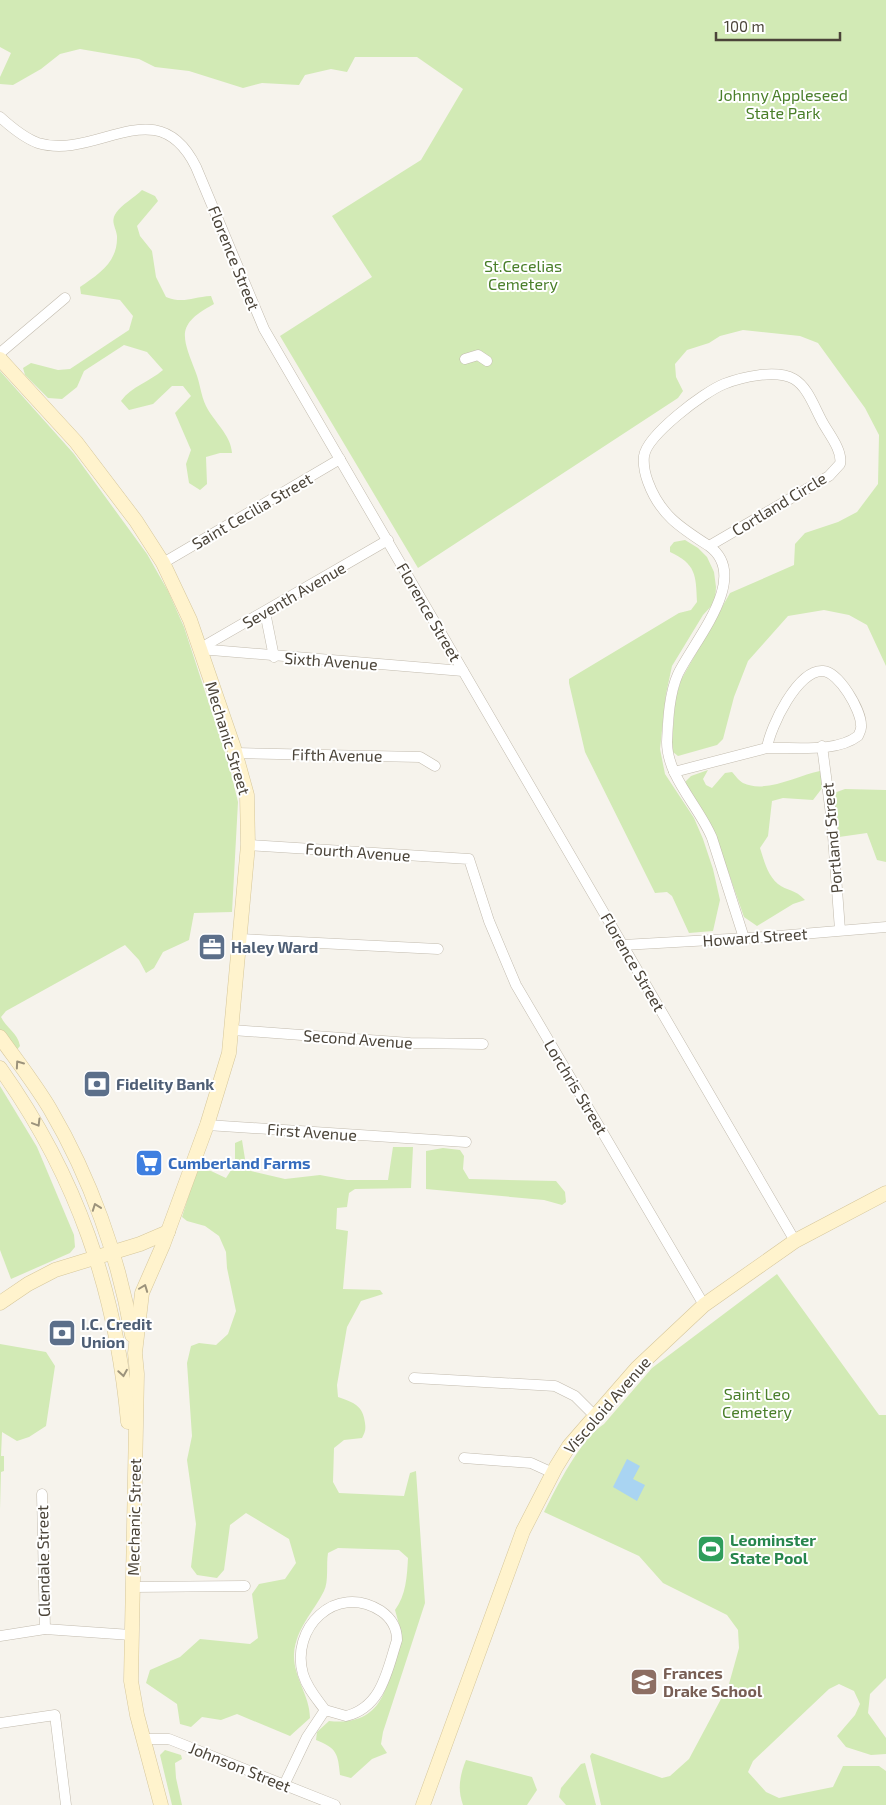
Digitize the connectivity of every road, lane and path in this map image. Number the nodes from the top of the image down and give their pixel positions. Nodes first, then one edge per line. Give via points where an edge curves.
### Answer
1 (0, 117) edge
2 (66, 298) dead end
3 (0, 354) edge
4 (0, 359) edge
5 (465, 359) dead end
6 (487, 362) dead end
7 (340, 458) junction
8 (388, 540) junction
9 (709, 546) junction
10 (163, 563) junction
11 (265, 612) junction
12 (199, 649) junction
13 (274, 657) junction
14 (464, 671) junction
15 (822, 746) junction
16 (767, 748) junction
17 (236, 752) junction
18 (436, 766) dead end
19 (674, 772) junction
20 (248, 845) junction
21 (469, 859) joint
22 (886, 926) edge
23 (840, 930) junction
24 (240, 938) junction
25 (744, 938) junction
26 (623, 945) junction
27 (438, 949) dead end
28 (232, 1030) junction
29 (0, 1037) edge
30 (483, 1044) dead end
31 (0, 1068) edge
32 (207, 1125) junction
33 (466, 1142) dead end
34 (886, 1193) edge
35 (168, 1232) junction
36 (795, 1241) junction
37 (112, 1252) junction
38 (97, 1258) junction
39 (0, 1304) edge
40 (704, 1305) junction
41 (135, 1353) junction
42 (414, 1378) dead end
43 (595, 1416) junction
44 (464, 1458) dead end
45 (553, 1473) junction
46 (134, 1481) junction
47 (42, 1494) dead end
48 (245, 1586) dead end
49 (132, 1587) junction
50 (45, 1629) junction
51 (131, 1635) junction
52 (0, 1636) edge
53 (325, 1710) junction
54 (0, 1723) edge
55 (144, 1739) junction
56 (284, 1785) junction
57 (66, 1805) edge
58 (161, 1805) edge
59 (335, 1805) edge
60 (424, 1805) edge

1 - 7 street, Florence Street via 26,137 44,144 71,144 146,129 165,132 180,141 196,167 264,329
2 - 3 street
4 - 10 main road, Mechanic Street via 76,442 136,521
5 - 6 street via 478,355
7 - 8 street, Florence Street
7 - 10 street, Saint Cecilia Street
8 - 11 street, Seventh Avenue
8 - 14 street, Florence Street
9 - 9 street, Cortland Circle via 830,476 840,464 838,452 804,388 793,378 767,375 723,384 660,432 645,450 645,473 661,509
9 - 19 street, Cortland Circle via 720,559 723,594 675,684 667,743
10 - 12 main road, Mechanic Street via 190,620
11 - 12 street, Seventh Avenue
11 - 13 street
12 - 13 street, Sixth Avenue
12 - 17 main road, Mechanic Street
13 - 14 street, Sixth Avenue
14 - 26 street, Florence Street
15 - 16 street
15 - 16 street via 852,741 862,727 843,685 834,675 822,671 809,674 789,698 769,734
15 - 23 street, Portland Street via 832,822
16 - 19 street
17 - 18 street, Fifth Avenue via 420,757
17 - 20 main road, Mechanic Street via 247,795
19 - 25 street, Cortland Circle via 706,824
20 - 21 street, Fourth Avenue
20 - 24 main road, Mechanic Street
21 - 40 street, Lorchris Street via 492,928 516,985
22 - 23 street, Howard Street
23 - 25 street, Howard Street
24 - 27 street
24 - 28 main road, Mechanic Street
25 - 26 street, Howard Street
26 - 36 street, Florence Street
28 - 30 street, Second Avenue via 410,1043
28 - 32 main road, Mechanic Street via 226,1065
37 -> 29 main road via 78,1162 50,1110
31 -> 38 main road via 35,1119 55,1156
32 - 33 street, First Avenue
32 - 35 main road, Mechanic Street
34 - 36 main road, Viscoloid Avenue
35 - 37 main road
41 -> 35 main road, Mechanic Street via 142,1293
36 - 40 main road, Viscoloid Avenue
37 - 38 main road
37 - 41 main road
38 - 39 main road via 56,1270 28,1284
38 -> 46 main road via 118,1335
40 - 43 main road, Viscoloid Avenue via 638,1368
41 - 46 main road, Mechanic Street via 138,1374
42 - 43 street via 555,1386 575,1396
43 - 45 main road, Viscoloid Avenue via 569,1446
44 - 45 street via 531,1463
45 - 60 main road, Viscoloid Avenue via 523,1531
46 - 49 main road, Mechanic Street
47 - 50 street, Glendale Street
48 - 49 street
49 - 51 main road, Mechanic Street
50 - 51 street
50 - 52 street
51 - 55 main road, Mechanic Street via 132,1688
53 - 53 street via 337,1715 356,1714 367,1708 383,1682 397,1632 394,1623 372,1606 356,1601 334,1605 324,1611 309,1630 304,1645 302,1673
53 - 56 street via 307,1737
54 - 57 street via 55,1715
55 - 56 street, Johnson Street via 169,1739
55 - 58 main road, Mechanic Street
56 - 59 street, Johnson Street

